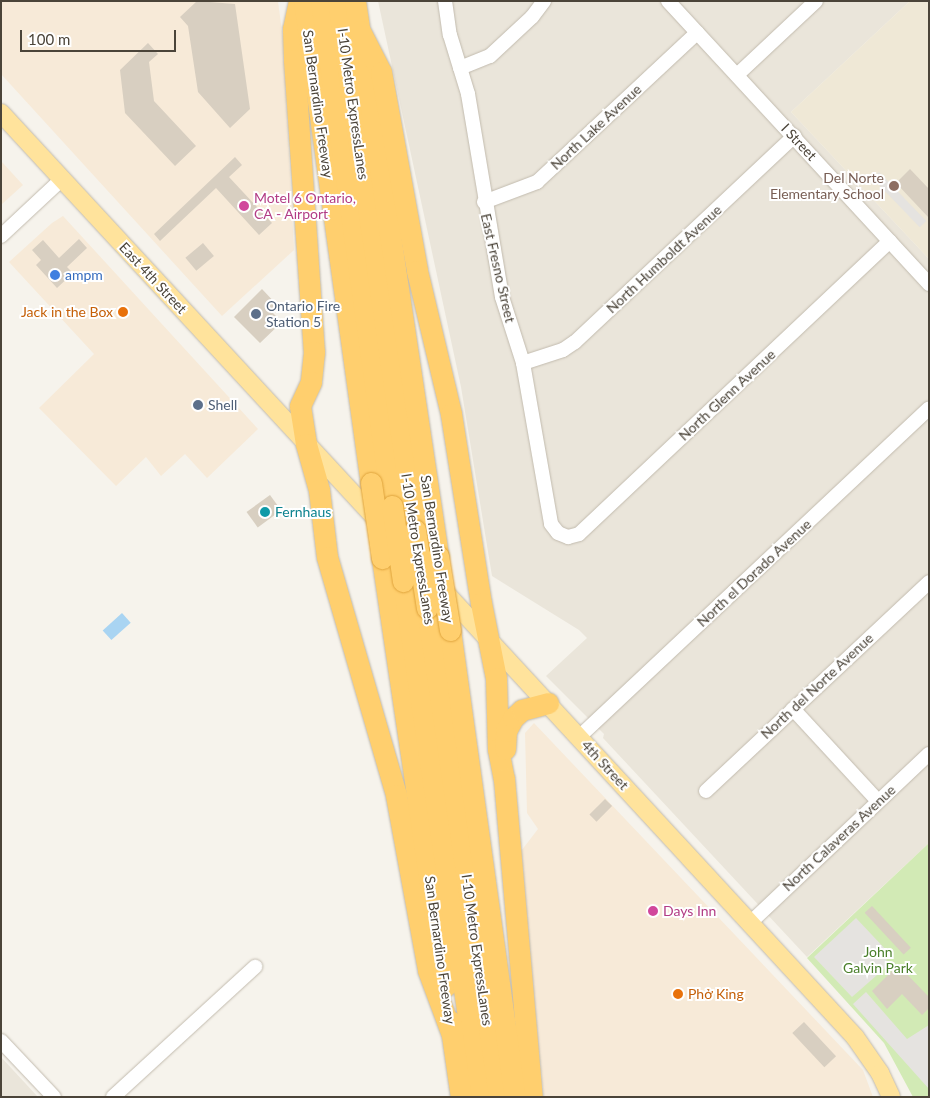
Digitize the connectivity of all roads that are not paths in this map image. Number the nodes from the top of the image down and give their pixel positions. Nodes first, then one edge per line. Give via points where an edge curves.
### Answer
1 (299, 1) edge
2 (304, 1) edge
3 (321, 1) edge
4 (338, 1) edge
5 (355, 1) edge
6 (445, 1) edge
7 (544, 1) edge
8 (668, 1) edge
9 (816, 1) edge
10 (360, 30) junction
11 (697, 33) junction
12 (460, 68) junction
13 (737, 76) junction
14 (1, 113) edge
15 (794, 136) junction
16 (62, 179) junction
17 (484, 202) junction
18 (1, 236) edge
19 (890, 241) junction
20 (929, 284) edge
21 (523, 363) junction
22 (929, 408) edge
23 (306, 444) junction
24 (558, 533) joint
25 (929, 582) edge
26 (489, 638) junction
27 (548, 703) junction
28 (793, 709) junction
29 (579, 737) junction
30 (929, 754) edge
31 (504, 779) junction
32 (706, 791) dead end
33 (878, 801) junction
34 (750, 923) junction
35 (255, 967) dead end
36 (452, 1035) junction
37 (1, 1041) edge
38 (54, 1097) edge
39 (113, 1097) edge
40 (461, 1097) edge
41 (480, 1097) edge
42 (499, 1097) edge
43 (515, 1097) edge
44 (532, 1097) edge
45 (891, 1097) edge

1 - 23 highway via 293,29 293,52 314,352 311,382 300,406
2 - 36 highway, San Bernardino Freeway, bridge
3 - 41 highway, I-10 Metro ExpressLanes, bridge
4 - 42 highway, I-10 Metro ExpressLanes, bridge
5 - 10 highway, San Bernardino Freeway
6 - 12 street, East Fresno Street
7 - 12 street via 532,17 490,56
8 - 11 street, I Street
9 - 13 street
10 - 26 highway via 381,72 415,262 451,414
10 - 43 highway, San Bernardino Freeway, bridge via 450,630
11 - 13 street, I Street
11 - 17 street, North Lake Avenue via 537,182
12 - 17 street, East Fresno Street via 468,94
13 - 15 street, I Street
14 - 16 main road, East 4th Street
15 - 19 street, I Street
15 - 21 street, North Humboldt Avenue via 575,342 563,350
16 - 18 street
16 - 23 main road, East 4th Street
17 - 21 street, East Fresno Street via 502,297
19 - 20 street, I Street
19 - 24 street, North Glenn Avenue via 579,534 568,537
21 - 24 street, East Fresno Street via 551,524
22 - 29 street, North el Dorado Avenue
23 - 26 main road, 4th Street
23 - 36 highway via 319,490 327,557 396,795 428,970
25 - 28 street, North del Norte Avenue
26 - 27 main road, 4th Street
26 - 31 highway via 496,678 498,749
27 - 29 main road, 4th Street
27 - 31 highway via 522,710 507,726
28 - 32 street, North del Norte Avenue
28 - 33 street
29 - 34 main road, 4th Street
30 - 33 street, North Calaveras Avenue
31 - 44 highway
33 - 34 street, North Calaveras Avenue
34 - 45 main road, 4th Street via 855,1036 880,1073
35 - 39 street
36 - 40 highway, San Bernardino Freeway
37 - 38 street

